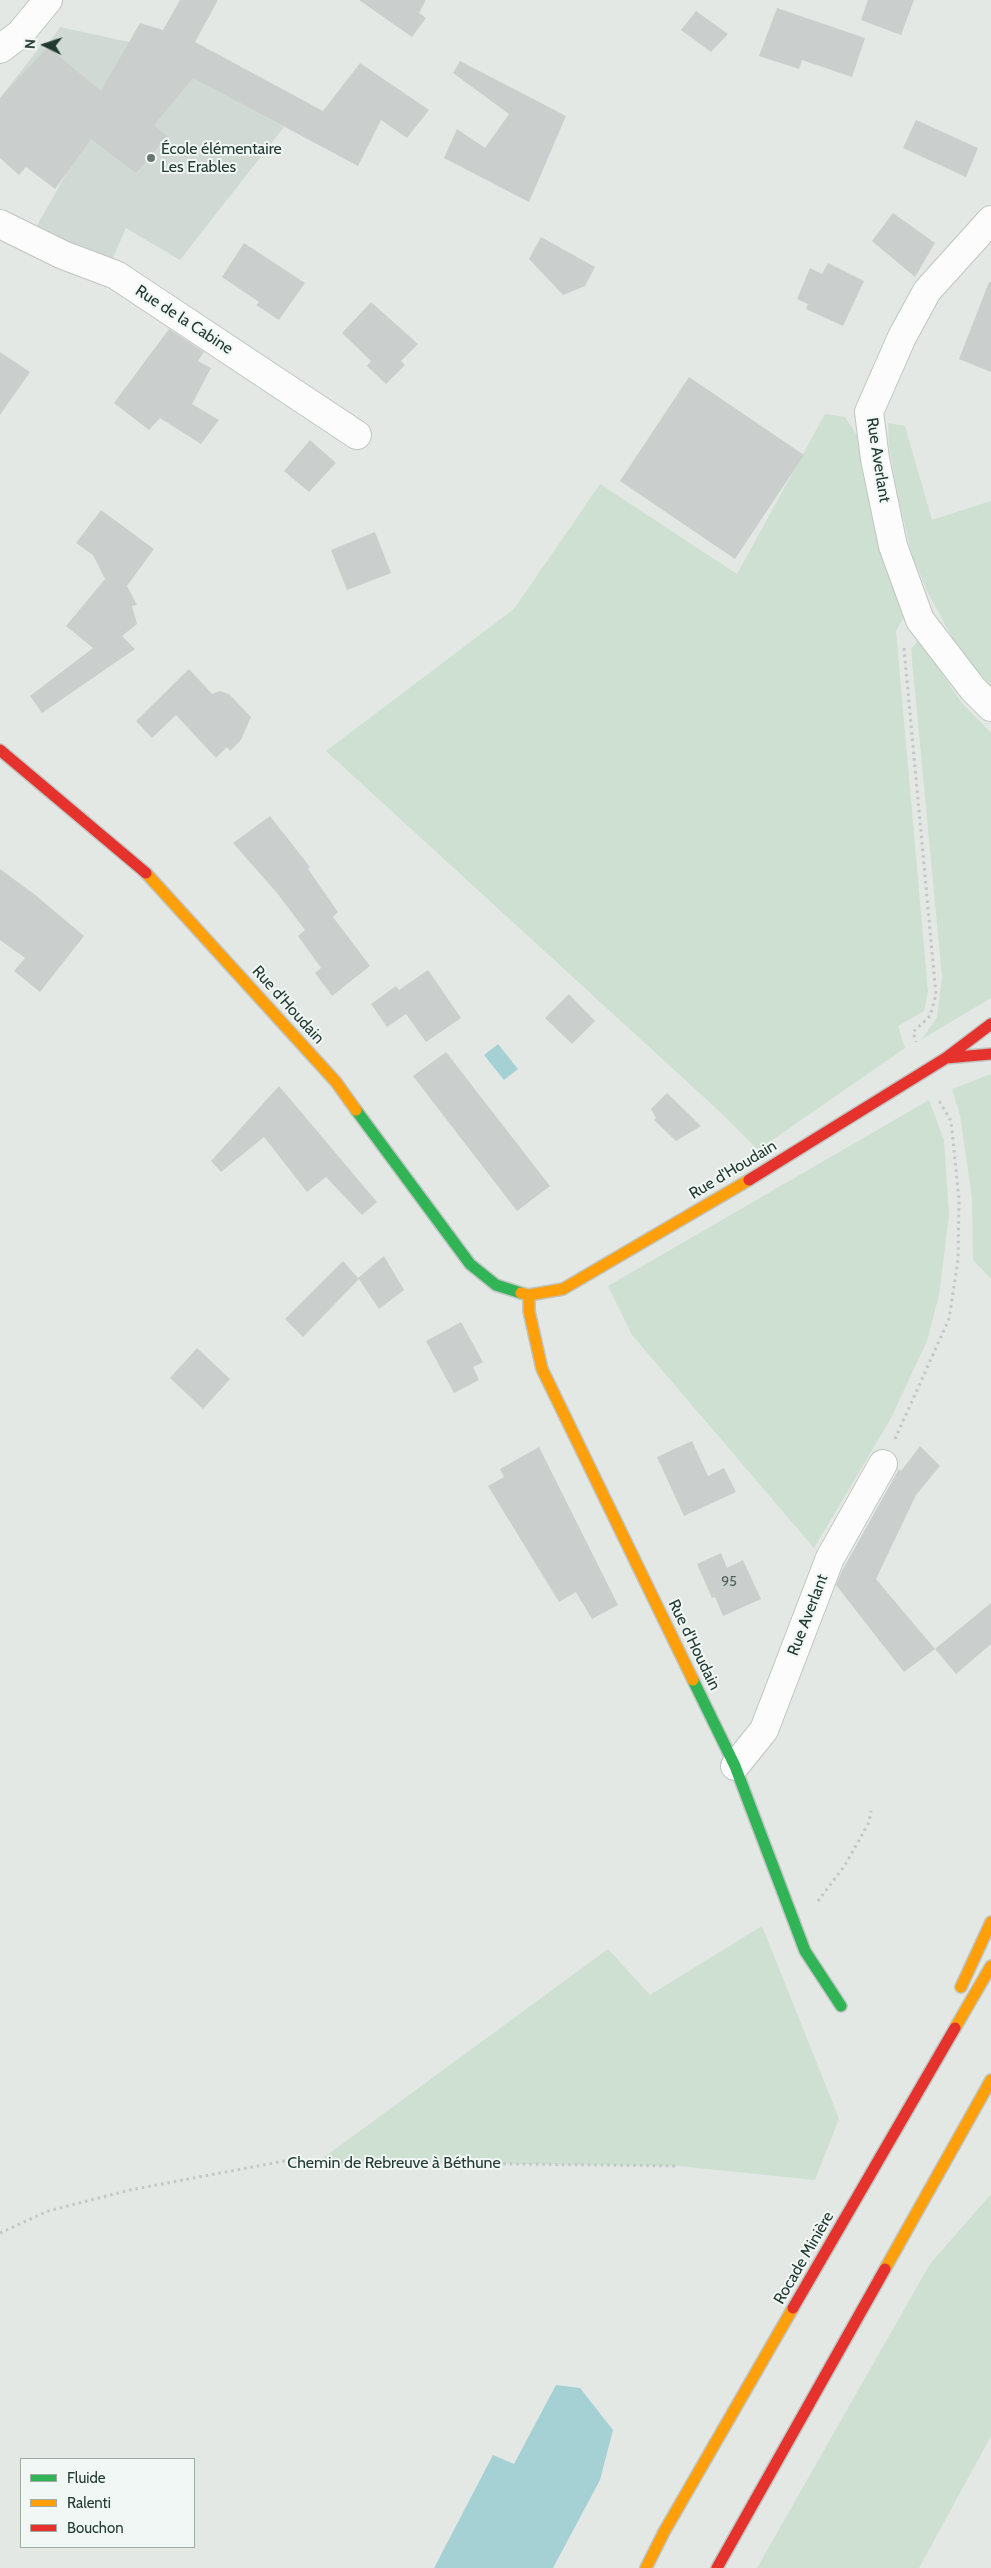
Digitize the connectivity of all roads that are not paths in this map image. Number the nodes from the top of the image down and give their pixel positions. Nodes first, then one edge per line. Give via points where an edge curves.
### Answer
1 (48, 0) edge
2 (0, 49) edge
3 (991, 220) edge
4 (0, 224) edge
5 (357, 434) dead end
6 (991, 707) edge
7 (0, 750) edge
8 (991, 1024) edge
9 (991, 1054) edge
10 (946, 1058) junction
11 (529, 1295) junction
12 (883, 1464) road end
13 (735, 1766) junction
14 (991, 1922) edge
15 (991, 1966) edge
16 (958, 1994) dead end
17 (841, 2006) dead end
18 (946, 2021) dead end
19 (991, 2080) edge
20 (892, 2138) junction
21 (646, 2568) edge
22 (716, 2568) edge

1 - 2 street via 20,34
3 - 6 street, Rue Averlant via 927,291 902,337 869,412 893,546 920,620 973,689
4 - 5 street, Rue de la Cabine via 63,255 116,275
7 - 11 main road, Rue d'Houdain via 147,874 187,917 336,1082 470,1264 496,1285
8 - 10 main road, Rue d'Houdain
9 - 10 main road, Rue d'Houdain
10 - 11 main road, Rue d'Houdain via 743,1184 562,1289
11 - 13 main road, Rue d'Houdain via 529,1311 542,1369
12 - 13 street, Rue Averlant via 830,1558 764,1730
13 - 17 main road, Rue d'Houdain via 805,1951
14 - 16 main road
15 - 20 main road, Rocade Minière
18 - 20 main road
19 - 22 main road
20 - 21 main road, Rocade Minière

